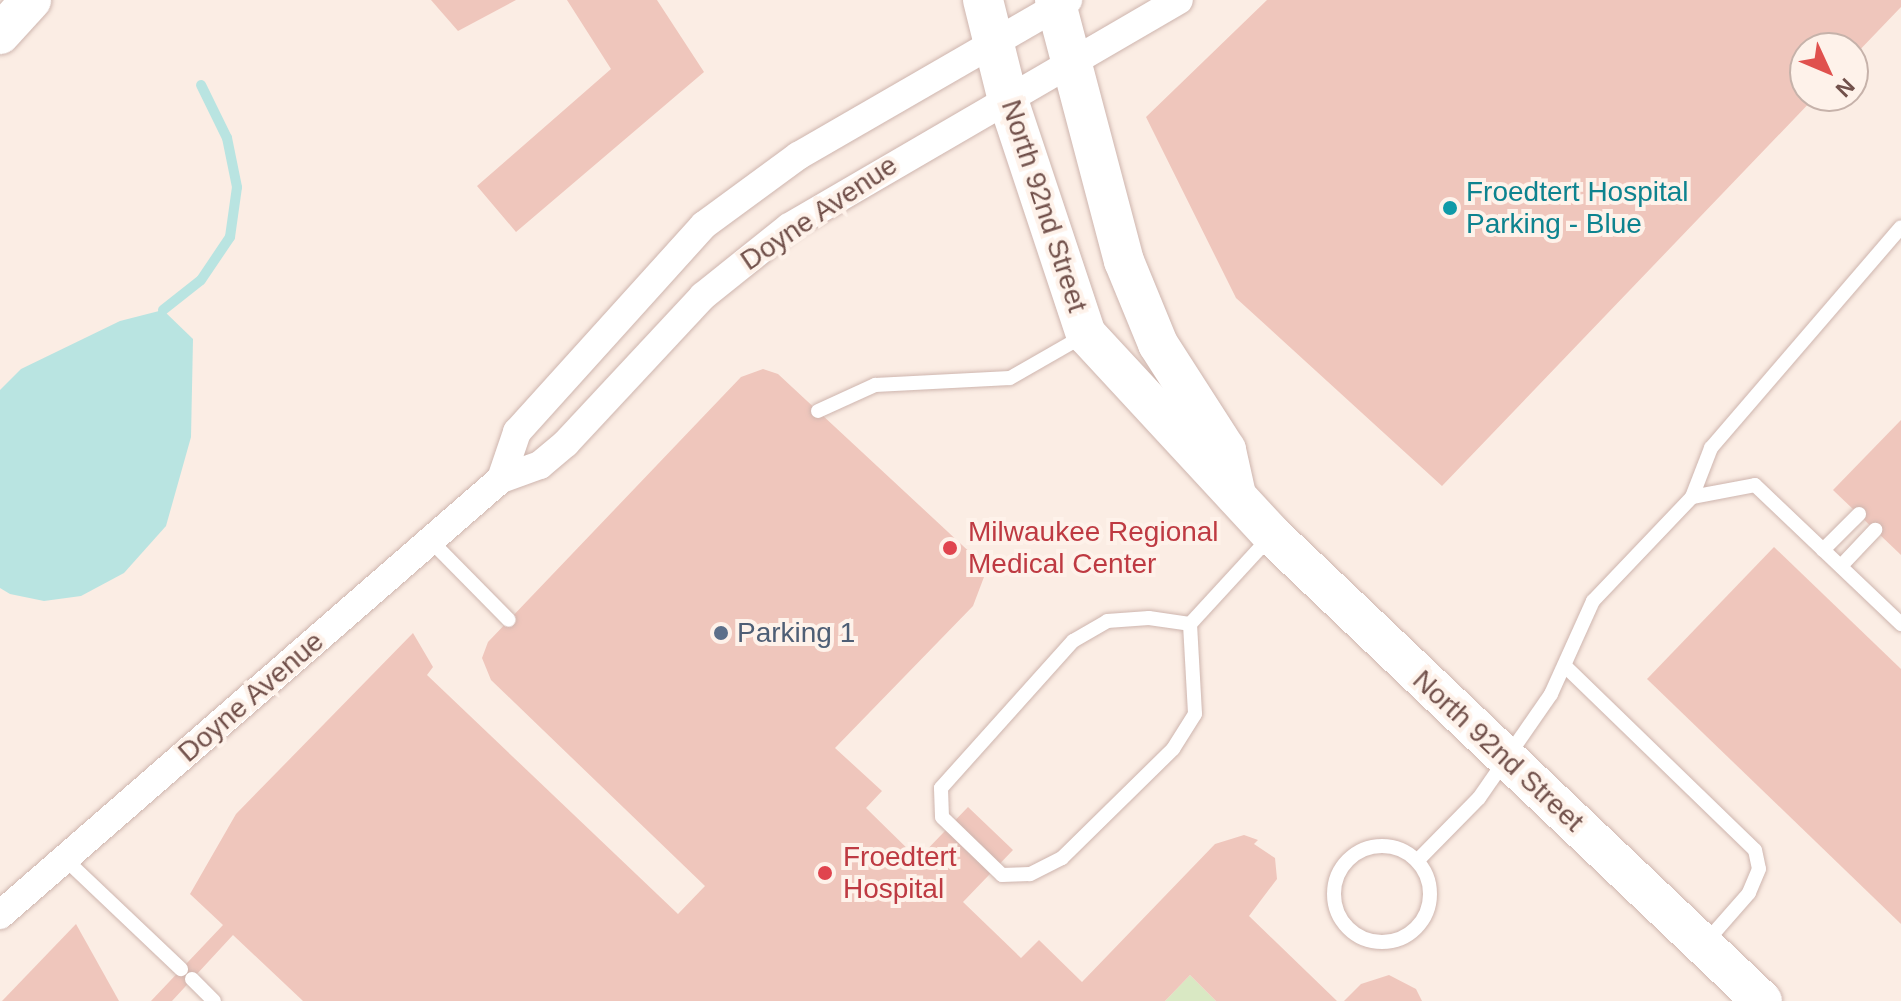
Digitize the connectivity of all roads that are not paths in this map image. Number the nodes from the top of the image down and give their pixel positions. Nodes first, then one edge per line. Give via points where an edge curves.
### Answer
1 (31, 0) edge
2 (983, 0) edge
3 (1179, 0) edge
4 (1060, 2) edge
5 (0, 34) edge
6 (993, 44) junction
7 (1072, 66) junction
8 (1008, 100) junction
9 (1901, 227) edge
10 (1086, 334) junction
11 (818, 411) dead end
12 (501, 479) junction
13 (1692, 497) junction
14 (1236, 499) junction
15 (1859, 514) dead end
16 (1875, 530) dead end
17 (1272, 535) junction
18 (430, 540) junction
19 (1823, 550) junction
20 (1841, 566) junction
21 (509, 620) dead end
22 (1190, 624) junction
23 (1901, 624) edge
24 (1566, 667) junction
25 (1505, 758) junction
26 (65, 859) junction
27 (1417, 861) junction
28 (0, 915) edge
29 (1703, 945) junction
30 (214, 1001) edge
31 (1762, 1001) edge

1 - 5 street
2 - 6 street, North 92nd Street
3 - 7 street, Doyne Avenue
4 - 6 street, Doyne Avenue
4 - 7 street
6 - 8 street, North 92nd Street
6 - 12 street, Doyne Avenue via 798,156 704,225 517,432
7 - 8 street, Doyne Avenue
7 - 14 street via 1124,261 1158,344 1226,450
8 - 10 street, North 92nd Street
8 - 12 street, Doyne Avenue via 789,227 703,296 566,443 540,465
9 - 13 lane via 1711,448
10 - 11 lane via 1010,378 875,385
10 - 14 street, North 92nd Street
12 - 18 street, Doyne Avenue
13 - 19 lane via 1755,485
13 - 24 lane via 1593,601
14 - 17 street, North 92nd Street
15 - 19 lane
16 - 20 lane
17 - 22 lane
17 - 25 street, North 92nd Street
18 - 21 lane
18 - 26 street, Doyne Avenue
19 - 20 lane
20 - 23 lane
22 - 22 lane via 1107,621 1073,641 961,759 941,788 942,817 1002,875 1030,874 1062,858 1173,749 1195,714
24 - 25 lane
24 - 29 lane via 1755,850 1759,869 1749,893
25 - 27 lane
25 - 29 street, North 92nd Street
26 - 28 street, Doyne Avenue
26 - 30 lane
27 - 27 lane via 1381,846 1352,856 1333,898 1345,927 1381,943 1418,927 1431,898
29 - 31 street, North 92nd Street

